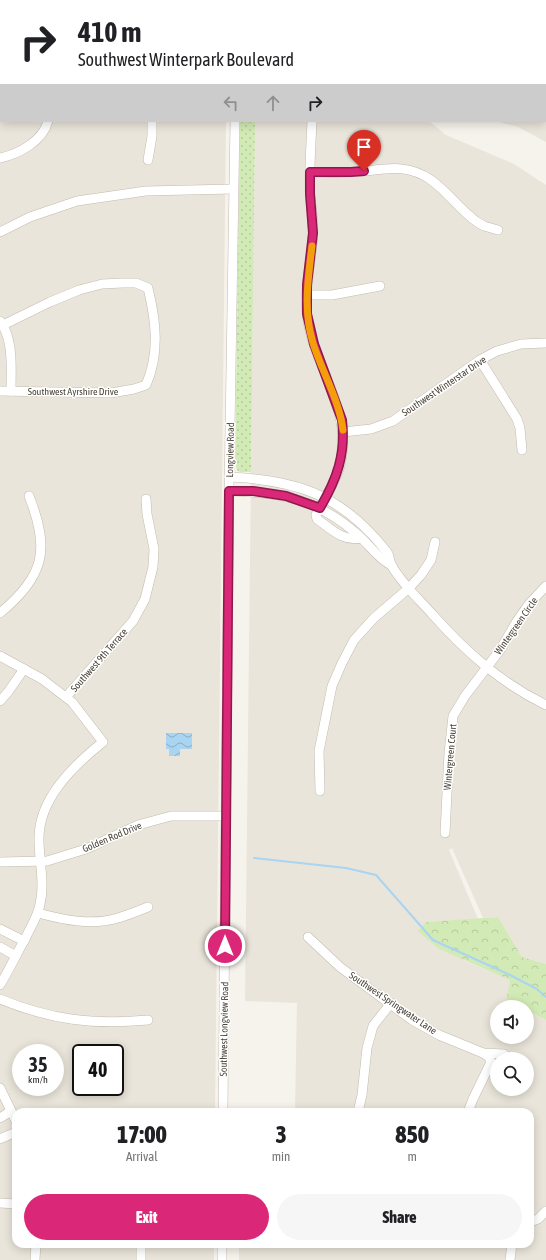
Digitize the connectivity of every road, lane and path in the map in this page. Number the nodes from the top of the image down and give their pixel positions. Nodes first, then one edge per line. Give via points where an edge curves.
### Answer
1 (48, 122) edge
2 (152, 122) edge
3 (235, 122) edge
4 (312, 122) edge
5 (0, 158) edge
6 (148, 160) dead end
7 (310, 172) junction
8 (233, 189) junction
9 (498, 230) dead end
10 (0, 232) edge
11 (380, 286) dead end
12 (307, 295) junction
13 (1, 323) edge
14 (546, 343) edge
15 (480, 360) junction
16 (0, 391) edge
17 (11, 391) junction
18 (343, 432) junction
19 (522, 450) dead end
20 (229, 477) junction
21 (229, 491) junction
22 (29, 496) dead end
23 (326, 498) junction
24 (146, 499) dead end
25 (320, 508) junction
26 (435, 542) dead end
27 (391, 565) junction
28 (546, 586) edge
29 (409, 588) junction
30 (0, 613) edge
31 (0, 656) edge
32 (486, 667) junction
33 (24, 669) junction
34 (66, 697) junction
35 (0, 701) edge
36 (546, 705) edge
37 (320, 791) dead end
38 (225, 816) junction
39 (445, 832) dead end
40 (41, 861) junction
41 (0, 862) edge
42 (148, 907) dead end
43 (38, 913) junction
44 (0, 929) edge
45 (308, 937) dead end
46 (24, 941) junction
47 (225, 946) joint
48 (0, 947) edge
49 (16, 956) junction
50 (0, 985) edge
51 (0, 999) edge
52 (391, 1003) junction
53 (148, 1020) dead end
54 (483, 1053) junction
55 (490, 1053) edge
56 (490, 1060) edge
57 (490, 1072) edge
58 (0, 1088) edge
59 (223, 1108) edge
60 (359, 1108) edge
61 (469, 1108) edge
62 (11, 1111) joint
63 (0, 1118) edge
64 (12, 1134) edge
65 (0, 1139) edge
66 (0, 1203) edge
67 (12, 1204) edge
68 (546, 1211) edge
69 (534, 1220) edge
70 (36, 1248) edge
71 (141, 1248) edge
72 (222, 1248) edge
73 (512, 1248) edge
74 (36, 1260) edge
75 (141, 1260) edge
76 (222, 1260) edge
77 (510, 1260) edge

1 - 5 street via 40,136 33,142 17,153
2 - 6 street
3 - 8 street, Longview Road
4 - 7 street
7 - 9 street via 351,172 391,168 421,174 436,184 477,222
7 - 12 street via 313,233
8 - 10 street via 146,191 77,201 30,217
8 - 20 street, Longview Road
11 - 12 street via 332,295
12 - 18 street via 310,332 338,408
13 - 17 street via 9,344
13 - 17 street, Southwest Ayrshire Drive via 79,290 102,284 136,283 148,288 154,314 155,345 152,372 146,385 111,393
14 - 15 street, Southwest Winterstar Drive via 506,348
15 - 18 street, Southwest Winterstar Drive via 393,421 371,429
15 - 19 street via 517,419
16 - 17 street, Southwest Ayrshire Drive
18 - 23 street via 339,469
20 - 21 street, Longview Road
20 - 23 street via 259,478 293,485
21 - 25 street via 253,491 286,496
21 - 38 street, Longview Road
22 - 30 street via 41,536 39,565 29,583
23 - 25 street
23 - 27 street via 341,507 371,533 388,554
24 - 34 street, Southwest 9th Terrace via 154,549 153,567 145,598 133,621
25 - 27 street via 341,521 382,561
26 - 29 street via 431,560 422,575
27 - 29 street
28 - 32 street, Wintergreen Circle via 517,621 500,650
29 - 32 street via 458,642
29 - 37 street via 374,618 354,640 342,663 332,686 319,751
31 - 33 street
32 - 36 street
32 - 39 street, Wintergreen Court via 464,696 453,716
33 - 34 street
33 - 35 street
34 - 40 street, Southwest 9th Terrace via 103,742 66,776 51,798 41,819
38 - 40 street, Golden Rod Drive via 171,816 138,825 86,849
38 - 47 street, Longview Road
40 - 41 street, Golden Rod Drive
40 - 43 street via 42,893
42 - 43 street via 118,918 90,922 59,919
43 - 46 street
44 - 46 street
45 - 52 street, Southwest Springwater Lane via 340,967
46 - 49 street
47 - 59 street, Southwest Longview Road
48 - 49 street
49 - 50 street
51 - 53 street via 31,1011 63,1019 107,1023
52 - 54 street, Southwest Springwater Lane via 412,1020 439,1035
52 - 60 street via 373,1026 367,1048
54 - 55 street, Southwest Springwater Lane
54 - 56 street
57 - 61 street
58 - 62 street
62 - 63 street
64 - 65 street
66 - 67 street
68 - 69 street
70 - 74 street
71 - 75 street
72 - 76 street
73 - 77 street

